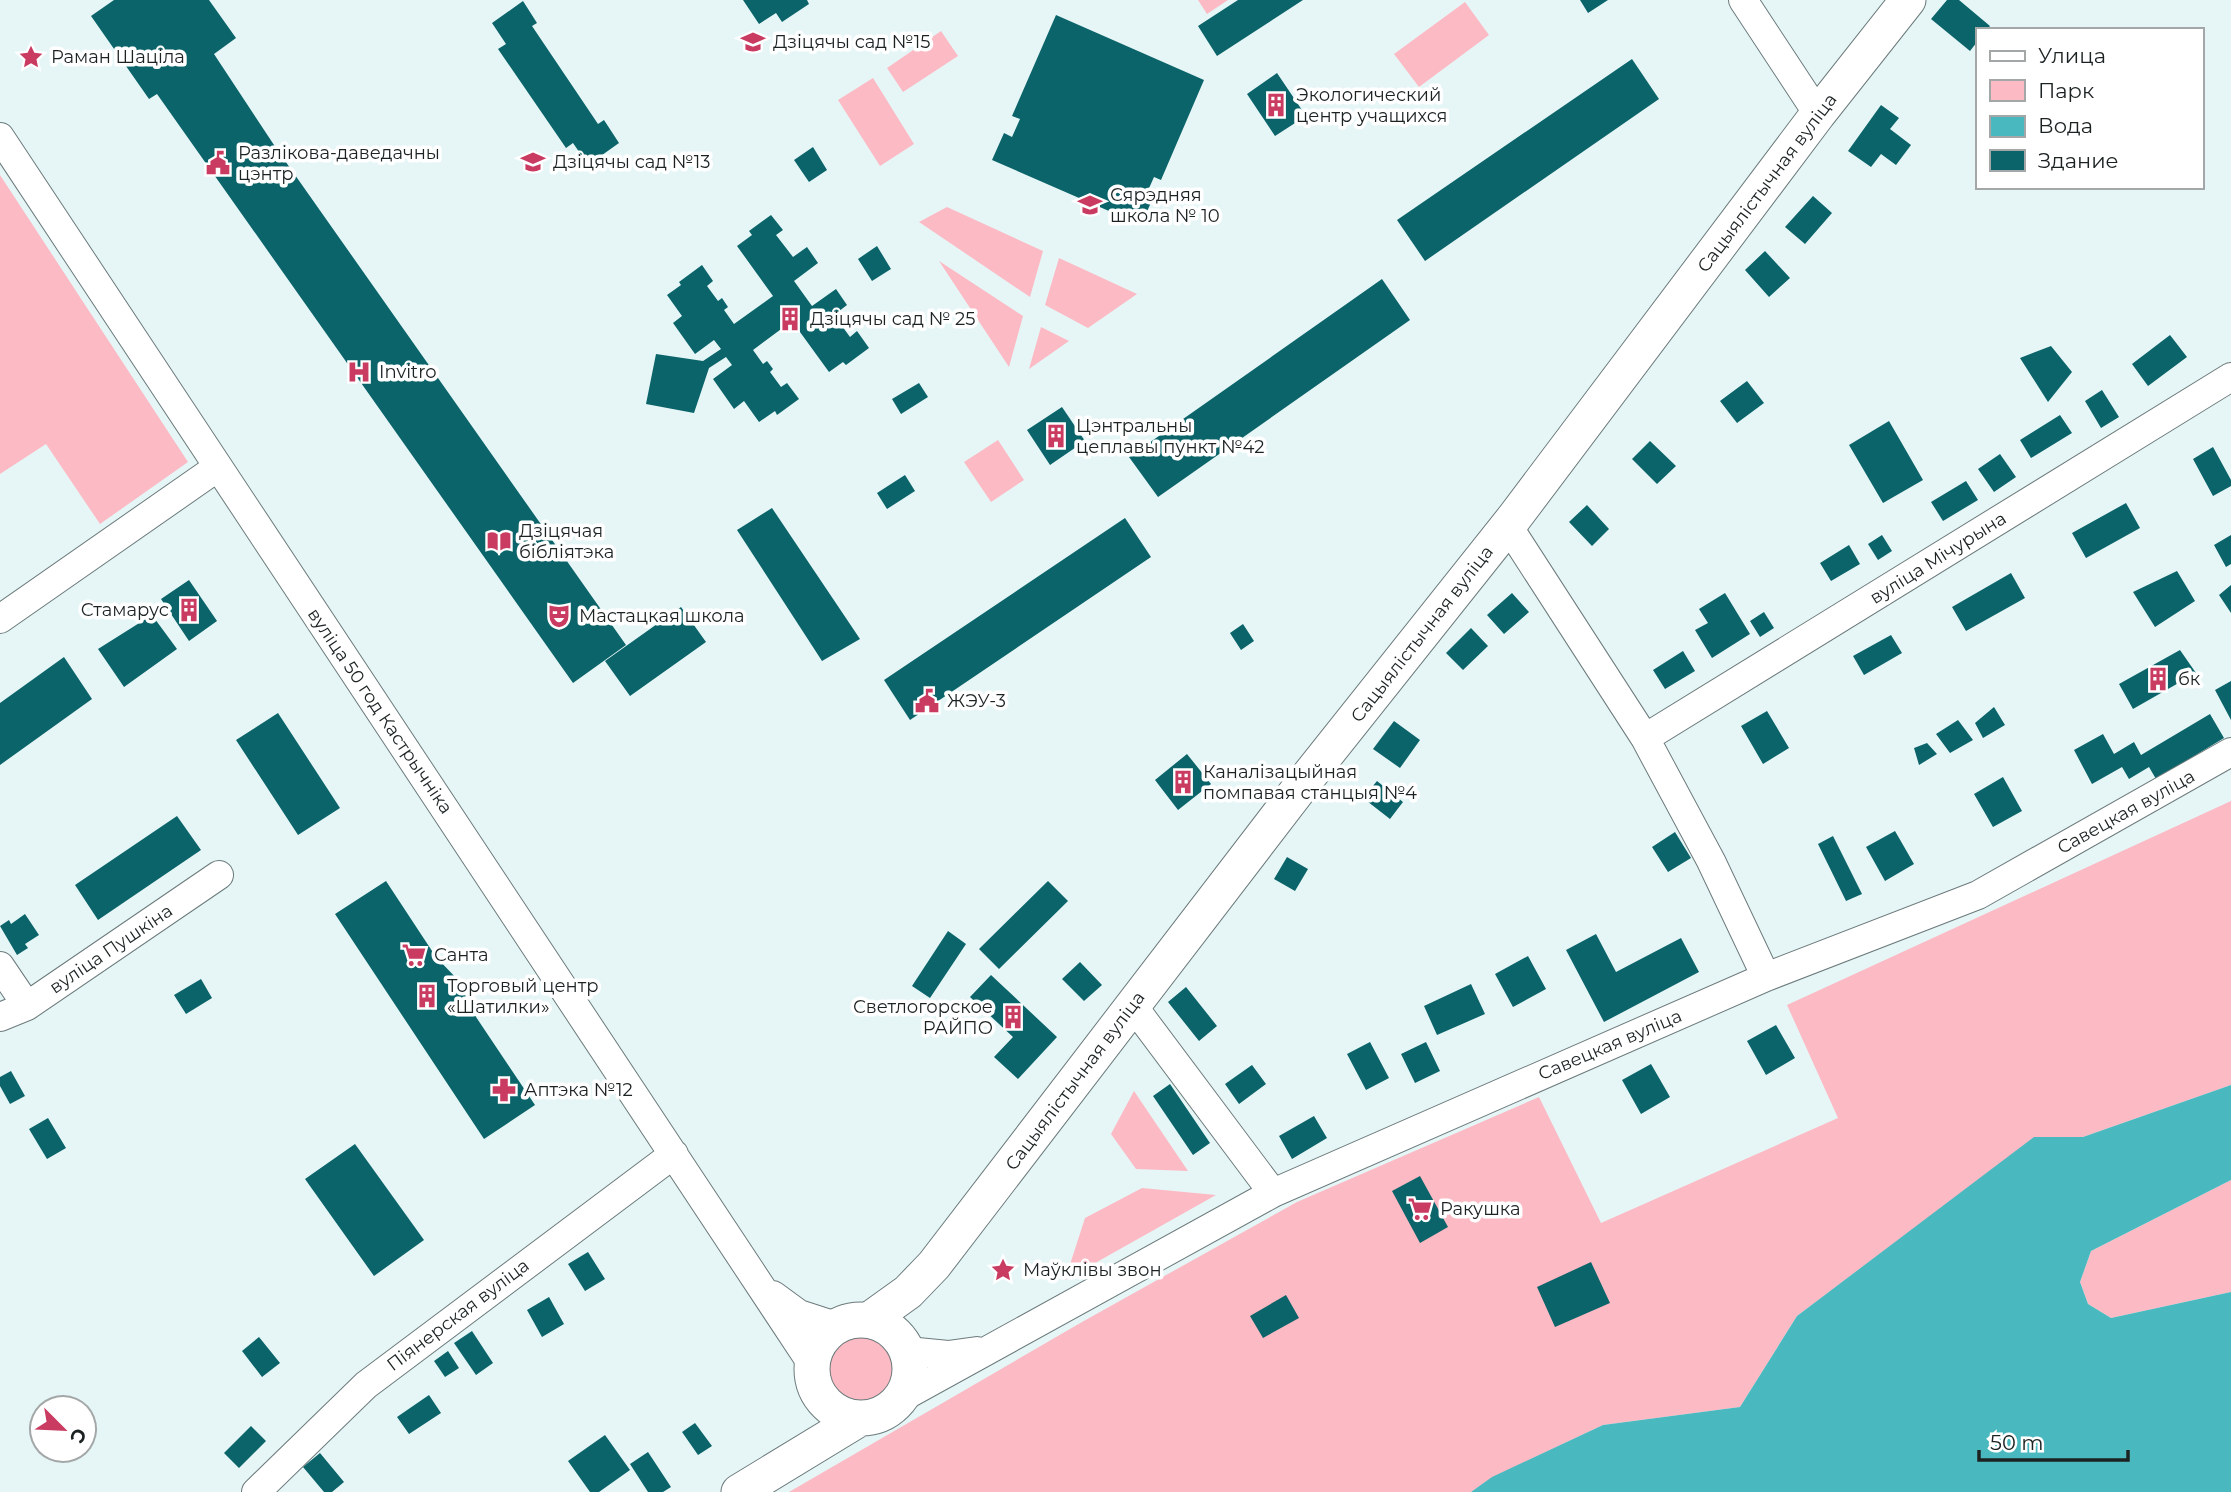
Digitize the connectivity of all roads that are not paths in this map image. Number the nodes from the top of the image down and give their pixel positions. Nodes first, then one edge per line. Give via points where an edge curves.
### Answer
1 (1743, 0) edge
2 (1908, 0) edge
3 (1818, 114) junction
4 (0, 137) edge
5 (2231, 377) edge
6 (218, 467) junction
7 (1508, 526) junction
8 (0, 619) edge
9 (1646, 738) junction
10 (2231, 752) edge
11 (219, 875) dead end
12 (0, 966) edge
13 (1766, 977) junction
14 (27, 1006) junction
15 (1133, 1006) junction
16 (0, 1017) edge
17 (674, 1154) junction
18 (1273, 1193) junction
19 (760, 1284) junction
20 (878, 1333) junction
21 (993, 1347) junction
22 (816, 1379) junction
23 (901, 1398) junction
24 (859, 1419) junction
25 (751, 1484) edge
26 (256, 1492) edge

1 - 3 street
2 - 3 main road, Сацыялістычная вуліца
3 - 7 main road, Сацыялістычная вуліца
4 - 6 street, вуліца 50 год Кастрычніка
5 - 9 street, вуліца Мічурына
6 - 8 street
6 - 17 street, вуліца 50 год Кастрычніка
7 - 9 street
7 - 15 main road, Сацыялістычная вуліца
9 - 13 street
10 - 13 street, Савецкая вуліца via 1978,895
11 - 14 street, вуліца Пушкіна
12 - 14 street
13 - 18 street, Савецкая вуліца
14 - 16 street, вуліца Пушкіна
15 - 18 street
15 - 20 main road, Сацыялістычная вуліца
17 - 19 street, вуліца 50 год Кастрычніка
17 - 26 street, Піянерская вуліца via 366,1385
18 - 21 street, Савецкая вуліца
19 - 20 street, вуліца 50 год Кастрычніка via 799,1314
19 - 22 street, вуліца 50 год Кастрычніка
20 - 21 street, Савецкая вуліца via 948,1355
20 - 22 main road via 824,1335
20 - 23 main road via 908,1384
21 - 23 street, Савецкая вуліца
22 - 24 main road via 836,1411
22 - 25 main road via 799,1439
23 - 24 main road via 882,1413
24 - 25 main road

